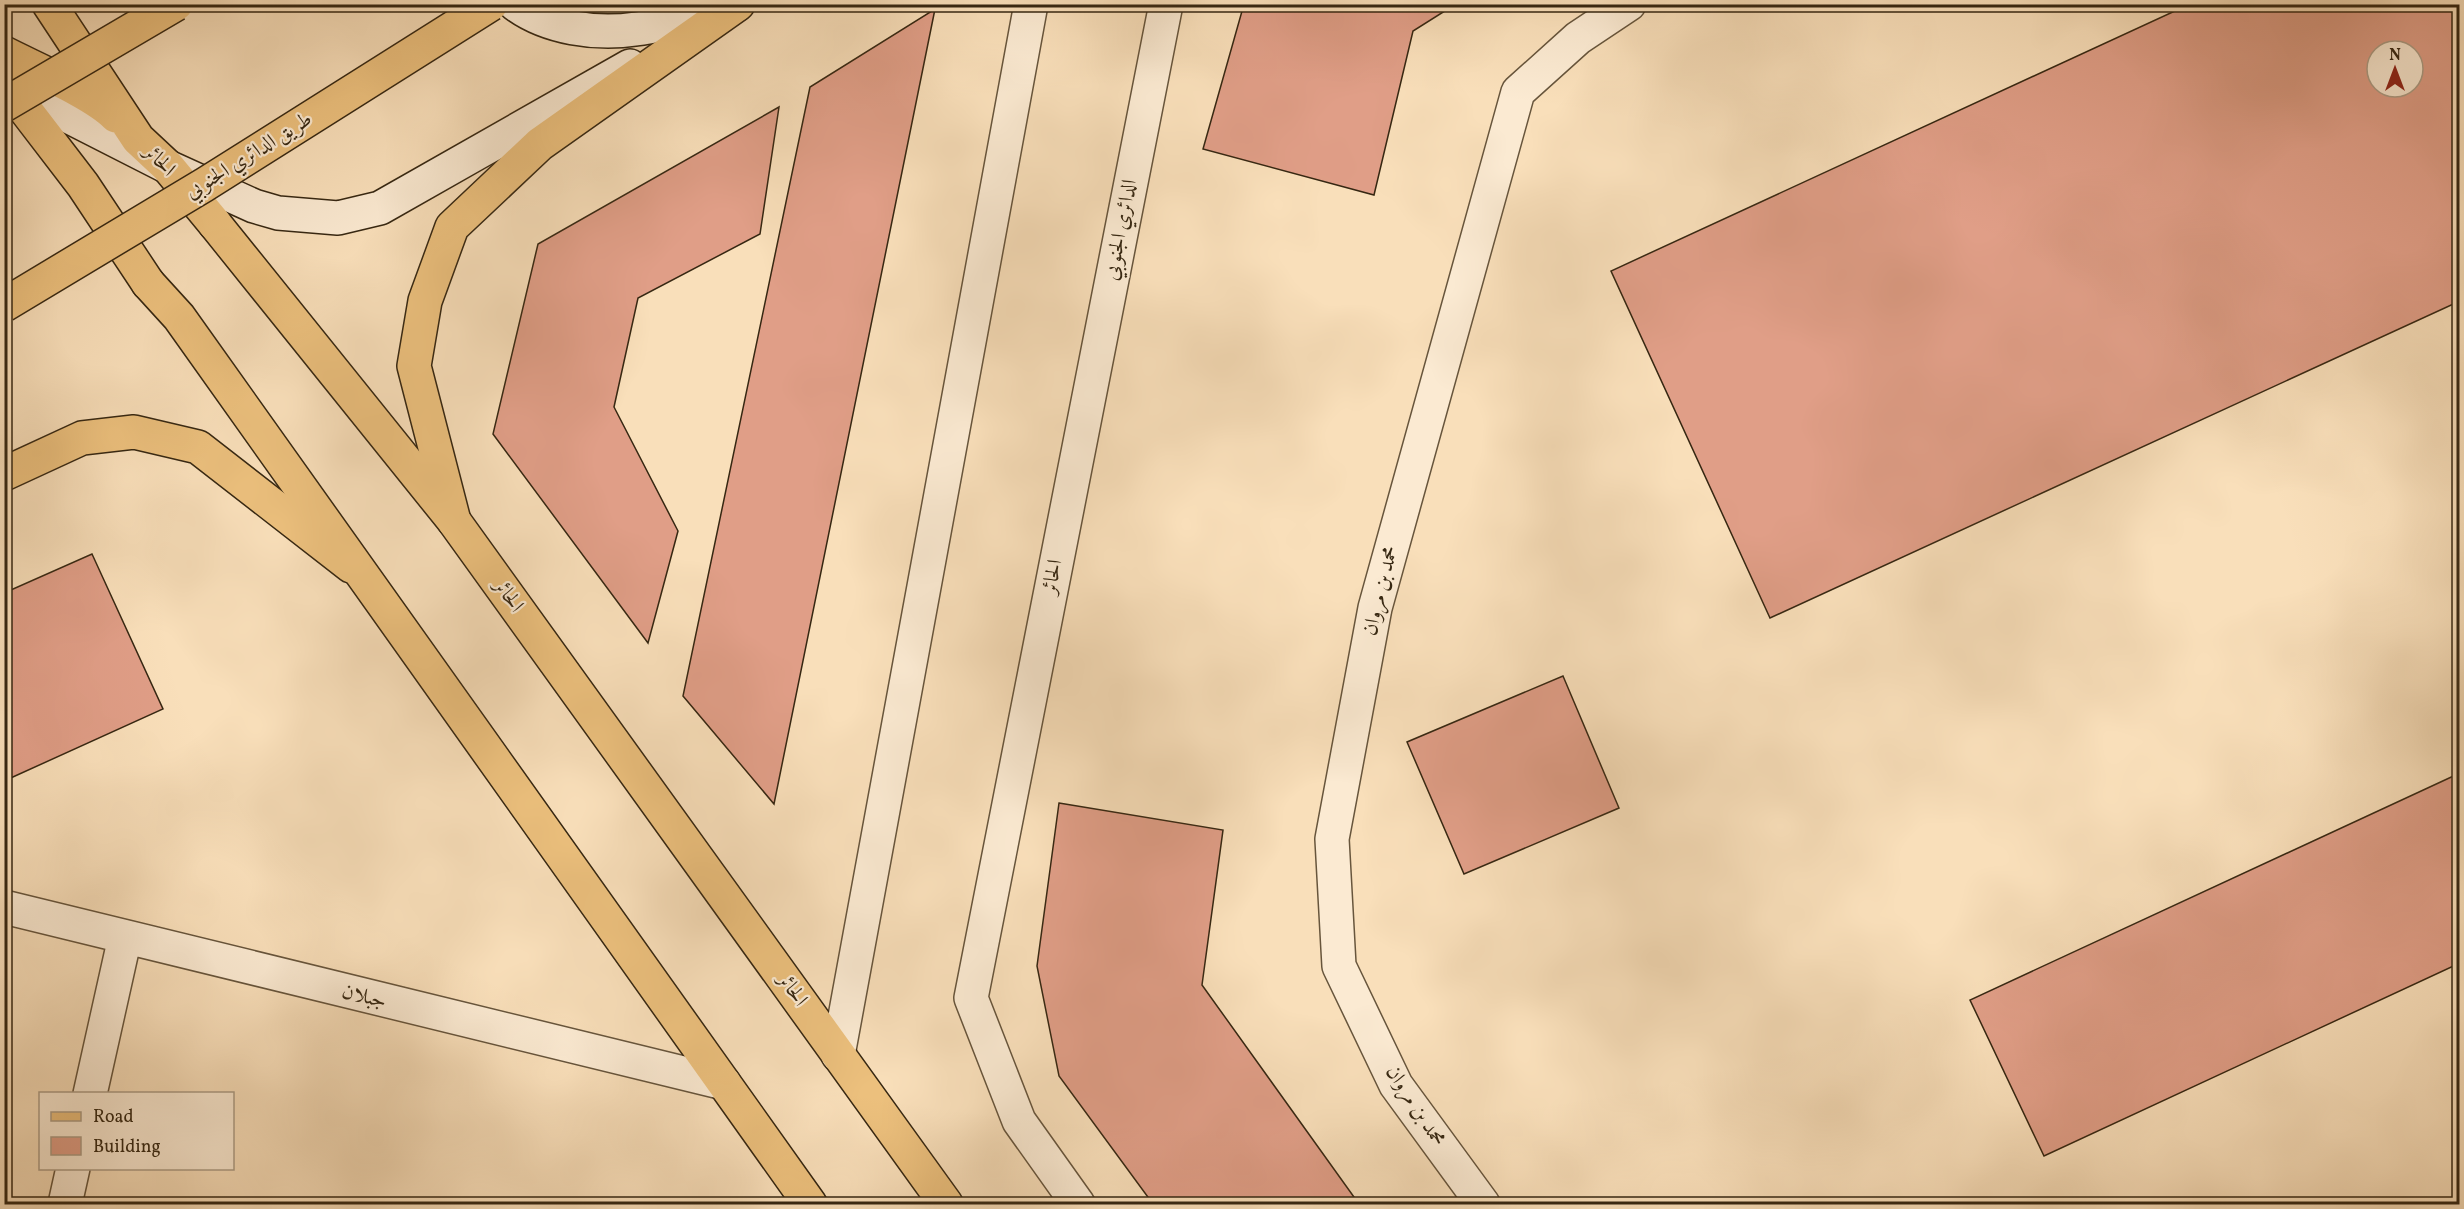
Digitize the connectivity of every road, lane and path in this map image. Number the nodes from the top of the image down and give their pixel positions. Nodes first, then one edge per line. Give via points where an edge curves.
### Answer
1 (49, 4) edge
2 (176, 4) edge
3 (491, 4) edge
4 (515, 4) edge
5 (737, 4) edge
6 (1031, 4) edge
7 (1166, 4) edge
8 (1629, 4) edge
9 (4, 53) edge
10 (5, 91) edge
11 (138, 139) junction
12 (168, 167) junction
13 (4, 305) edge
14 (1076, 456) joint
15 (4, 474) edge
16 (454, 521) junction
17 (362, 574) junction
18 (4, 907) edge
19 (125, 937) junction
20 (838, 1055) junction
21 (724, 1083) junction
22 (90, 1092) edge
23 (72, 1170) edge
24 (64, 1204) edge
25 (810, 1204) edge
26 (946, 1204) edge
27 (1078, 1204) edge
28 (1483, 1204) edge

1 - 11 main road, الحائر
2 - 10 main road, bridge
3 - 13 main road, طريق الدائري الجنوبي, bridge via 204,185
4 - 5 street via 531,16 568,27 608,30 636,30
5 - 12 street via 380,208 338,218 278,213
5 - 16 main road via 540,144 452,227 425,301 414,366
6 - 20 street
7 - 14 street, الدائري الجنوبي
8 - 28 street, محمد بن مروان via 1578,38 1518,92 1375,608 1332,839 1338,966 1396,1085
9 - 11 main road via 109,110
10 - 12 street
10 - 17 main road via 83,185 148,283 179,317
11 - 12 main road, الحائر
12 - 16 main road, الحائر
14 - 27 street, الحائر via 972,998 1018,1121
15 - 17 main road via 82,438 134,432 198,447
16 - 20 main road, الحائر
17 - 21 main road
18 - 19 street, جبلان
19 - 21 street, جبلان
19 - 22 street
20 - 26 main road, الحائر
21 - 25 main road
23 - 24 street

